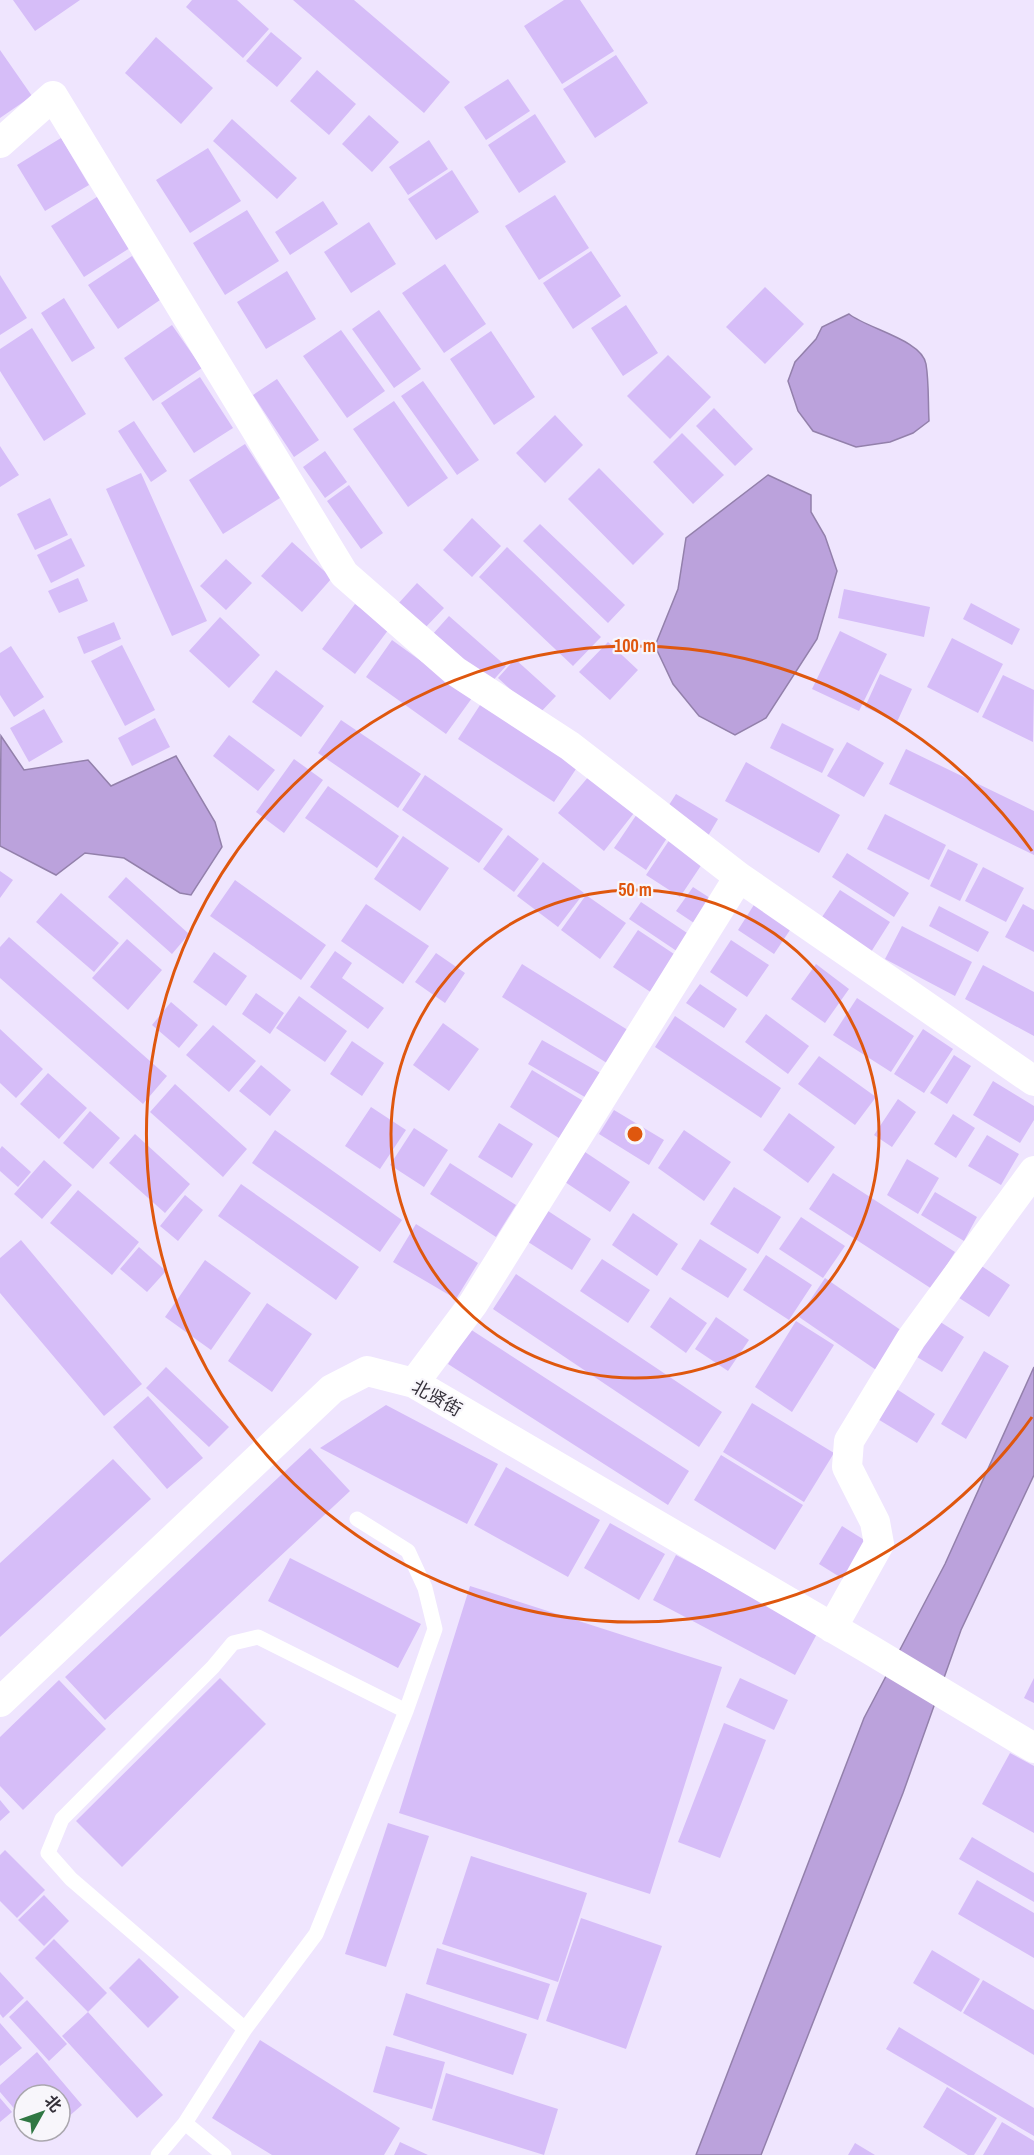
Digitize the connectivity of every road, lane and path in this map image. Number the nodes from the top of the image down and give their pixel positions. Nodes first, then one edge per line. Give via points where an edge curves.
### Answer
1 (0, 143) edge
2 (739, 877) junction
3 (1034, 1081) edge
4 (1034, 1171) edge
5 (414, 1383) junction
6 (357, 1519) dead end
7 (832, 1628) junction
8 (0, 1702) edge
9 (406, 1711) junction
10 (1034, 1748) edge
11 (245, 2029) junction
12 (185, 2123) junction
13 (158, 2155) edge
14 (224, 2155) edge

1 - 2 street via 53,96 344,574 456,671 570,746
2 - 3 street
2 - 5 street via 473,1304
4 - 7 street via 911,1340 849,1441 847,1467 875,1522 879,1545
5 - 7 street, 北贤街
5 - 8 street, 北贤街 via 367,1371 332,1389
6 - 9 lane via 408,1551 425,1588 435,1629
7 - 10 street, 北贤街
9 - 11 lane via 316,1934
9 - 11 lane via 258,1637 233,1643 62,1819 48,1853 71,1879
11 - 12 lane
12 - 13 lane
12 - 14 lane

